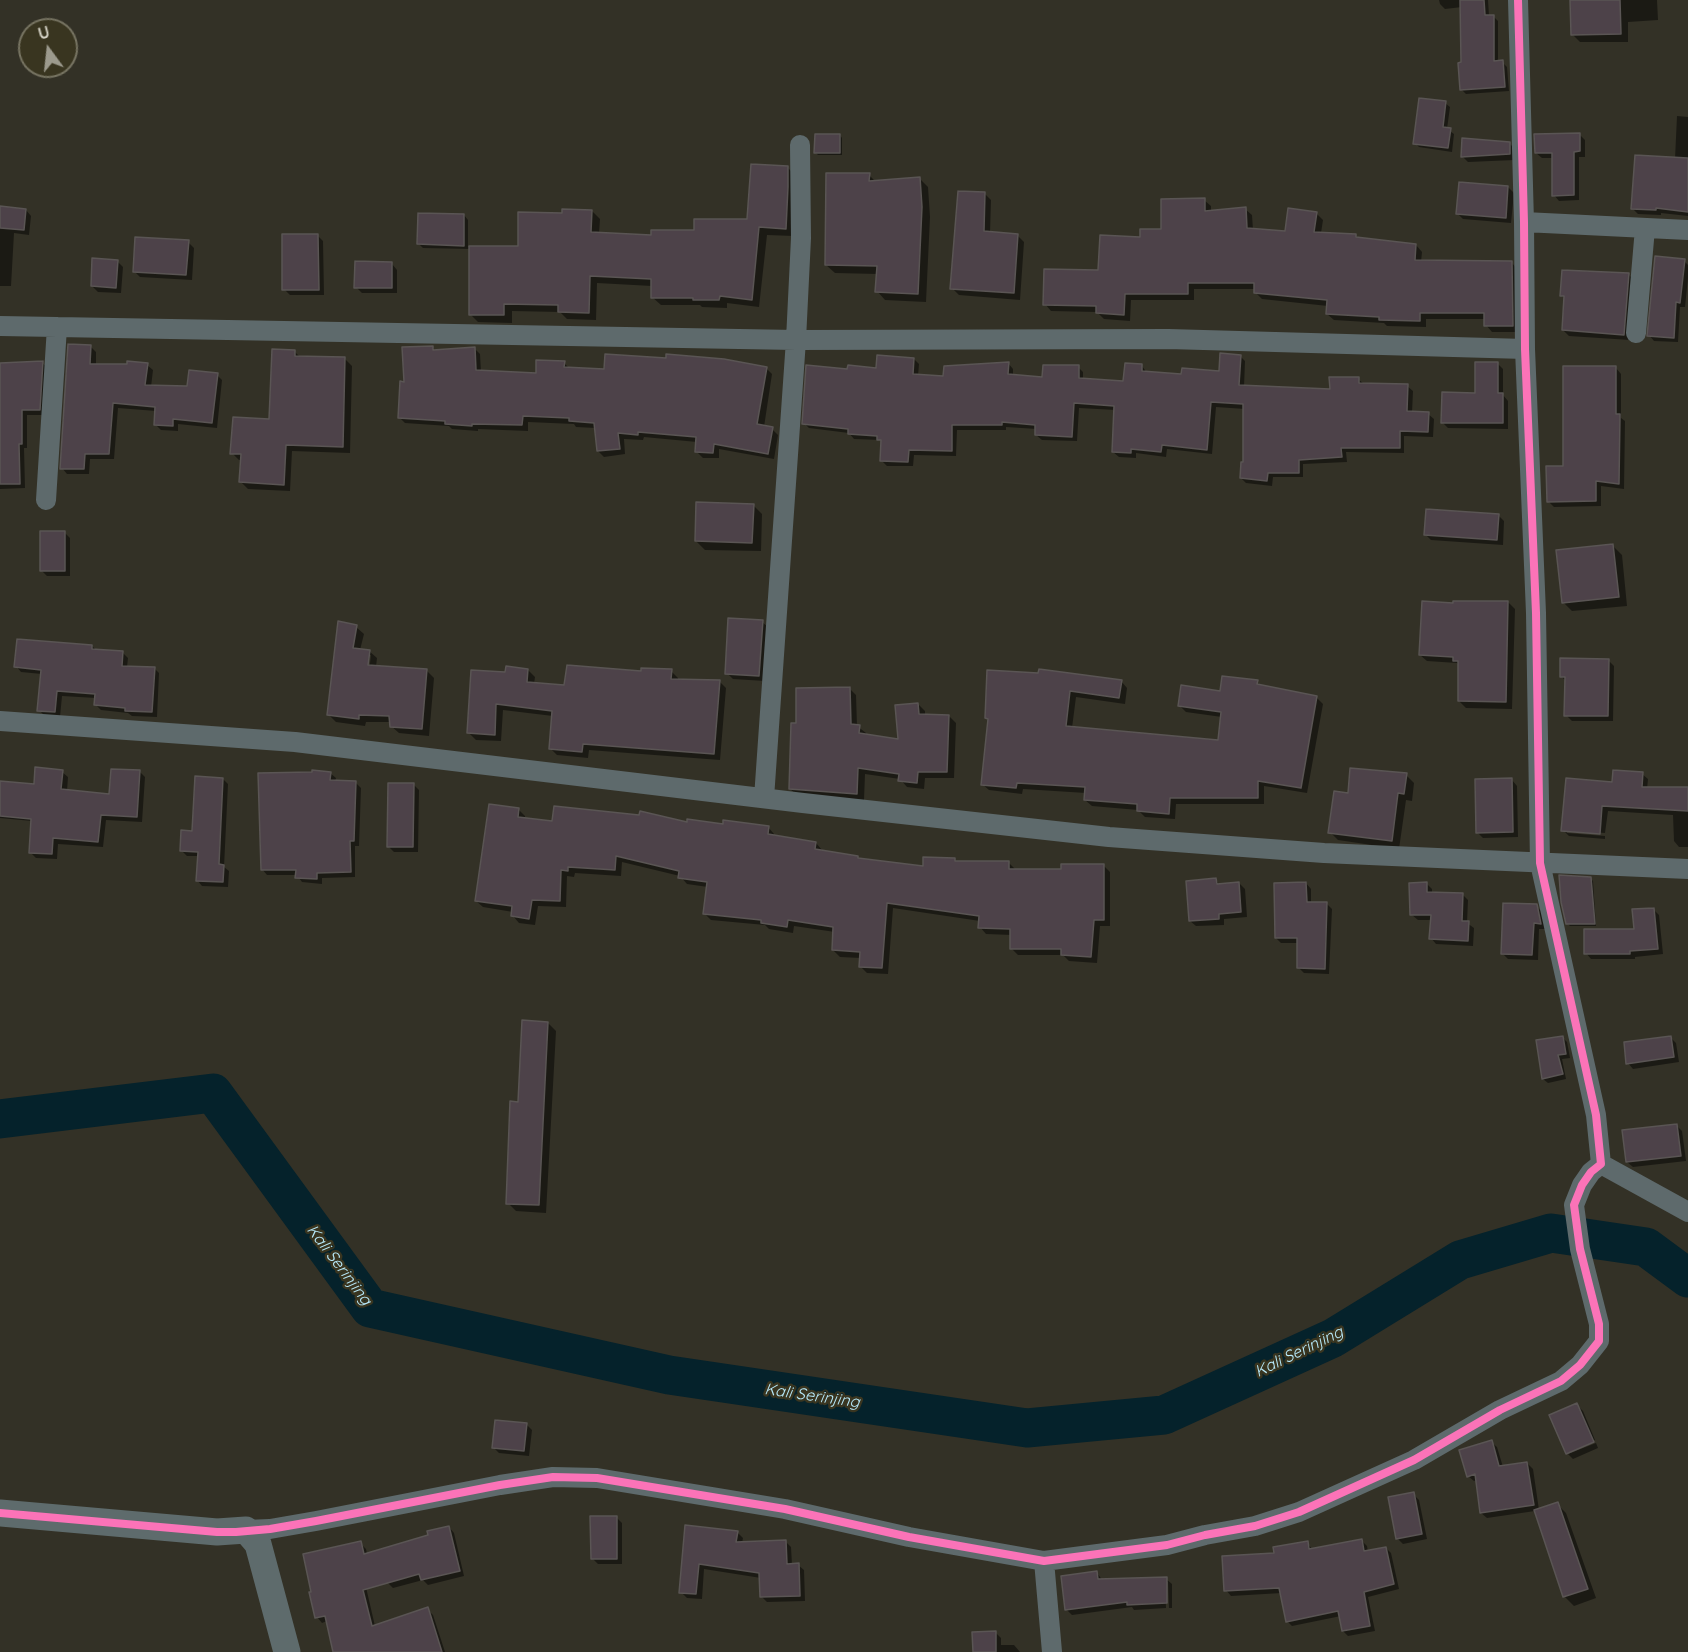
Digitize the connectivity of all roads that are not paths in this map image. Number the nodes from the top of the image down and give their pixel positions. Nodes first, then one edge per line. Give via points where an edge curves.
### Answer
1 (1518, 0) edge
2 (800, 145) dead end
3 (1524, 222) junction
4 (1645, 228) junction
5 (1688, 230) edge
6 (0, 326) edge
7 (57, 327) junction
8 (1636, 333) dead end
9 (796, 340) junction
10 (1525, 349) junction
11 (46, 500) dead end
12 (0, 721) edge
13 (764, 798) junction
14 (1540, 863) junction
15 (1688, 869) edge
16 (1601, 1164) junction
17 (1688, 1212) edge
18 (0, 1513) edge
19 (246, 1530) junction
20 (1044, 1561) junction
21 (287, 1652) edge
22 (1052, 1652) edge

1 - 3 street
2 - 9 street
3 - 4 street
3 - 10 street
4 - 5 street
4 - 8 street
6 - 7 street
7 - 9 street
7 - 11 street
9 - 10 street via 1168,339
9 - 13 street
10 - 14 street via 1536,613
12 - 13 street via 295,742
13 - 14 street via 1109,837 1324,853
14 - 15 street
14 - 16 street via 1596,1115
16 - 17 street
16 - 20 street via 1582,1185 1574,1205 1580,1249 1599,1324 1599,1341 1561,1381 1500,1410 1414,1460 1299,1512 1167,1545
18 - 19 street via 217,1532
19 - 20 street via 270,1529 553,1477 597,1478 785,1509 909,1537
19 - 21 street via 258,1544
20 - 22 street

